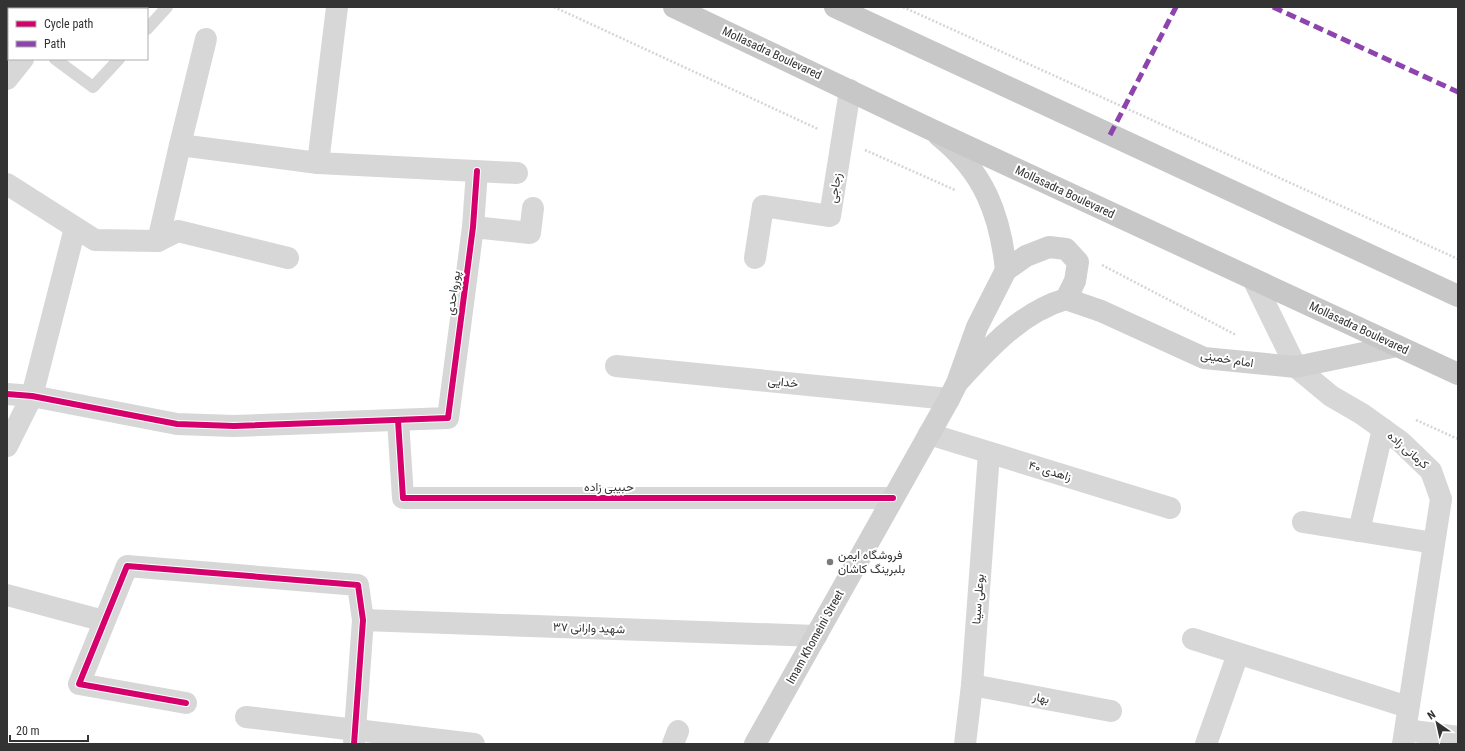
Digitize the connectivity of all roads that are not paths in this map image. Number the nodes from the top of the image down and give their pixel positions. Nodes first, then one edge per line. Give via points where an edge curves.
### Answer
1 (167, 7) edge
2 (337, 7) edge
3 (674, 7) edge
4 (835, 7) edge
5 (148, 28) edge
6 (206, 39) dead end
7 (56, 60) edge
8 (118, 60) edge
9 (850, 90) junction
10 (930, 129) junction
11 (180, 145) junction
12 (318, 163) junction
13 (477, 171) junction
14 (517, 173) dead end
15 (7, 184) edge
16 (533, 208) dead end
17 (473, 227) junction
18 (75, 228) junction
19 (158, 241) junction
20 (288, 258) dead end
21 (755, 258) dead end
22 (1006, 270) junction
23 (1253, 279) junction
24 (1458, 296) edge
25 (1066, 299) junction
26 (1397, 346) junction
27 (616, 366) dead end
28 (1296, 367) junction
29 (1458, 374) edge
30 (953, 391) junction
31 (7, 394) edge
32 (32, 396) junction
33 (398, 420) junction
34 (1383, 429) junction
35 (930, 434) junction
36 (7, 446) edge
37 (989, 453) junction
38 (894, 498) junction
39 (1450, 503) edge
40 (1170, 508) dead end
41 (1303, 522) dead end
42 (1359, 531) junction
43 (1434, 543) junction
44 (7, 595) edge
45 (363, 620) junction
46 (104, 621) junction
47 (816, 636) junction
48 (1193, 639) dead end
49 (1238, 654) junction
50 (972, 685) junction
51 (186, 703) dead end
52 (1408, 707) junction
53 (1111, 711) dead end
54 (246, 717) dead end
55 (354, 737) edge
56 (1404, 737) edge
57 (1458, 737) edge
58 (474, 744) edge
59 (755, 744) edge
60 (965, 744) edge
61 (1206, 744) edge

1 - 5 lane
2 - 12 street
3 - 9 highway, Mollasadra Boulevared
4 - 24 highway
6 - 11 street
7 - 8 lane via 93,87
9 - 10 highway, Mollasadra Boulevared
9 - 21 street, زجاجی via 830,216 763,206
10 - 22 main road via 957,150 978,177 994,208 1003,241
10 - 23 highway, Mollasadra Boulevared
11 - 12 street
11 - 19 street
12 - 13 street
13 - 14 street
13 - 17 street, پورواحدی
15 - 18 street
16 - 17 street via 530,232
17 - 33 street, پورواحدی via 448,418
18 - 19 street via 94,240
18 - 32 street
19 - 20 street via 178,232
22 - 25 main road via 1026,256 1049,247 1066,249 1078,262 1075,281
22 - 30 main road via 977,327
23 - 26 highway, Mollasadra Boulevared
23 - 28 street, کرمانی زاده
25 - 28 main road, امام خمینی via 1101,311 1204,358
25 - 30 main road via 1052,303 1026,317 981,356
26 - 28 main road, امام خمینی
26 - 29 highway, Mollasadra Boulevared
27 - 30 street, خدایی
28 - 34 street, کرمانی زاده via 1332,396
30 - 35 main road, Imam Khomeini Street
31 - 32 street
32 - 33 street via 177,424 234,426
32 - 36 street
33 - 38 street, حبیبی زاده via 404,498
34 - 39 street, کرمانی زاده via 1402,442 1431,471
34 - 42 street
35 - 37 street, زاهدی ۴۰
35 - 38 main road, Imam Khomeini Street
37 - 40 street, زاهدی ۴۰
37 - 50 street, بوعلی سینا
38 - 47 main road, Imam Khomeini Street
39 - 43 street, کرمانی زاده
41 - 42 street
42 - 43 street
43 - 52 street, کرمانی زاده
44 - 46 street
45 - 46 street via 358,585 127,566
45 - 47 street, شهید وارانی ۳۷
45 - 55 street
46 - 51 street via 79,684
47 - 59 main road, Imam Khomeini Street
48 - 49 street
49 - 52 street
49 - 61 street
50 - 53 street, بهار
50 - 60 street, بوعلی سینا
52 - 56 street, کرمانی زاده
54 - 55 street
55 - 58 street
56 - 57 street

